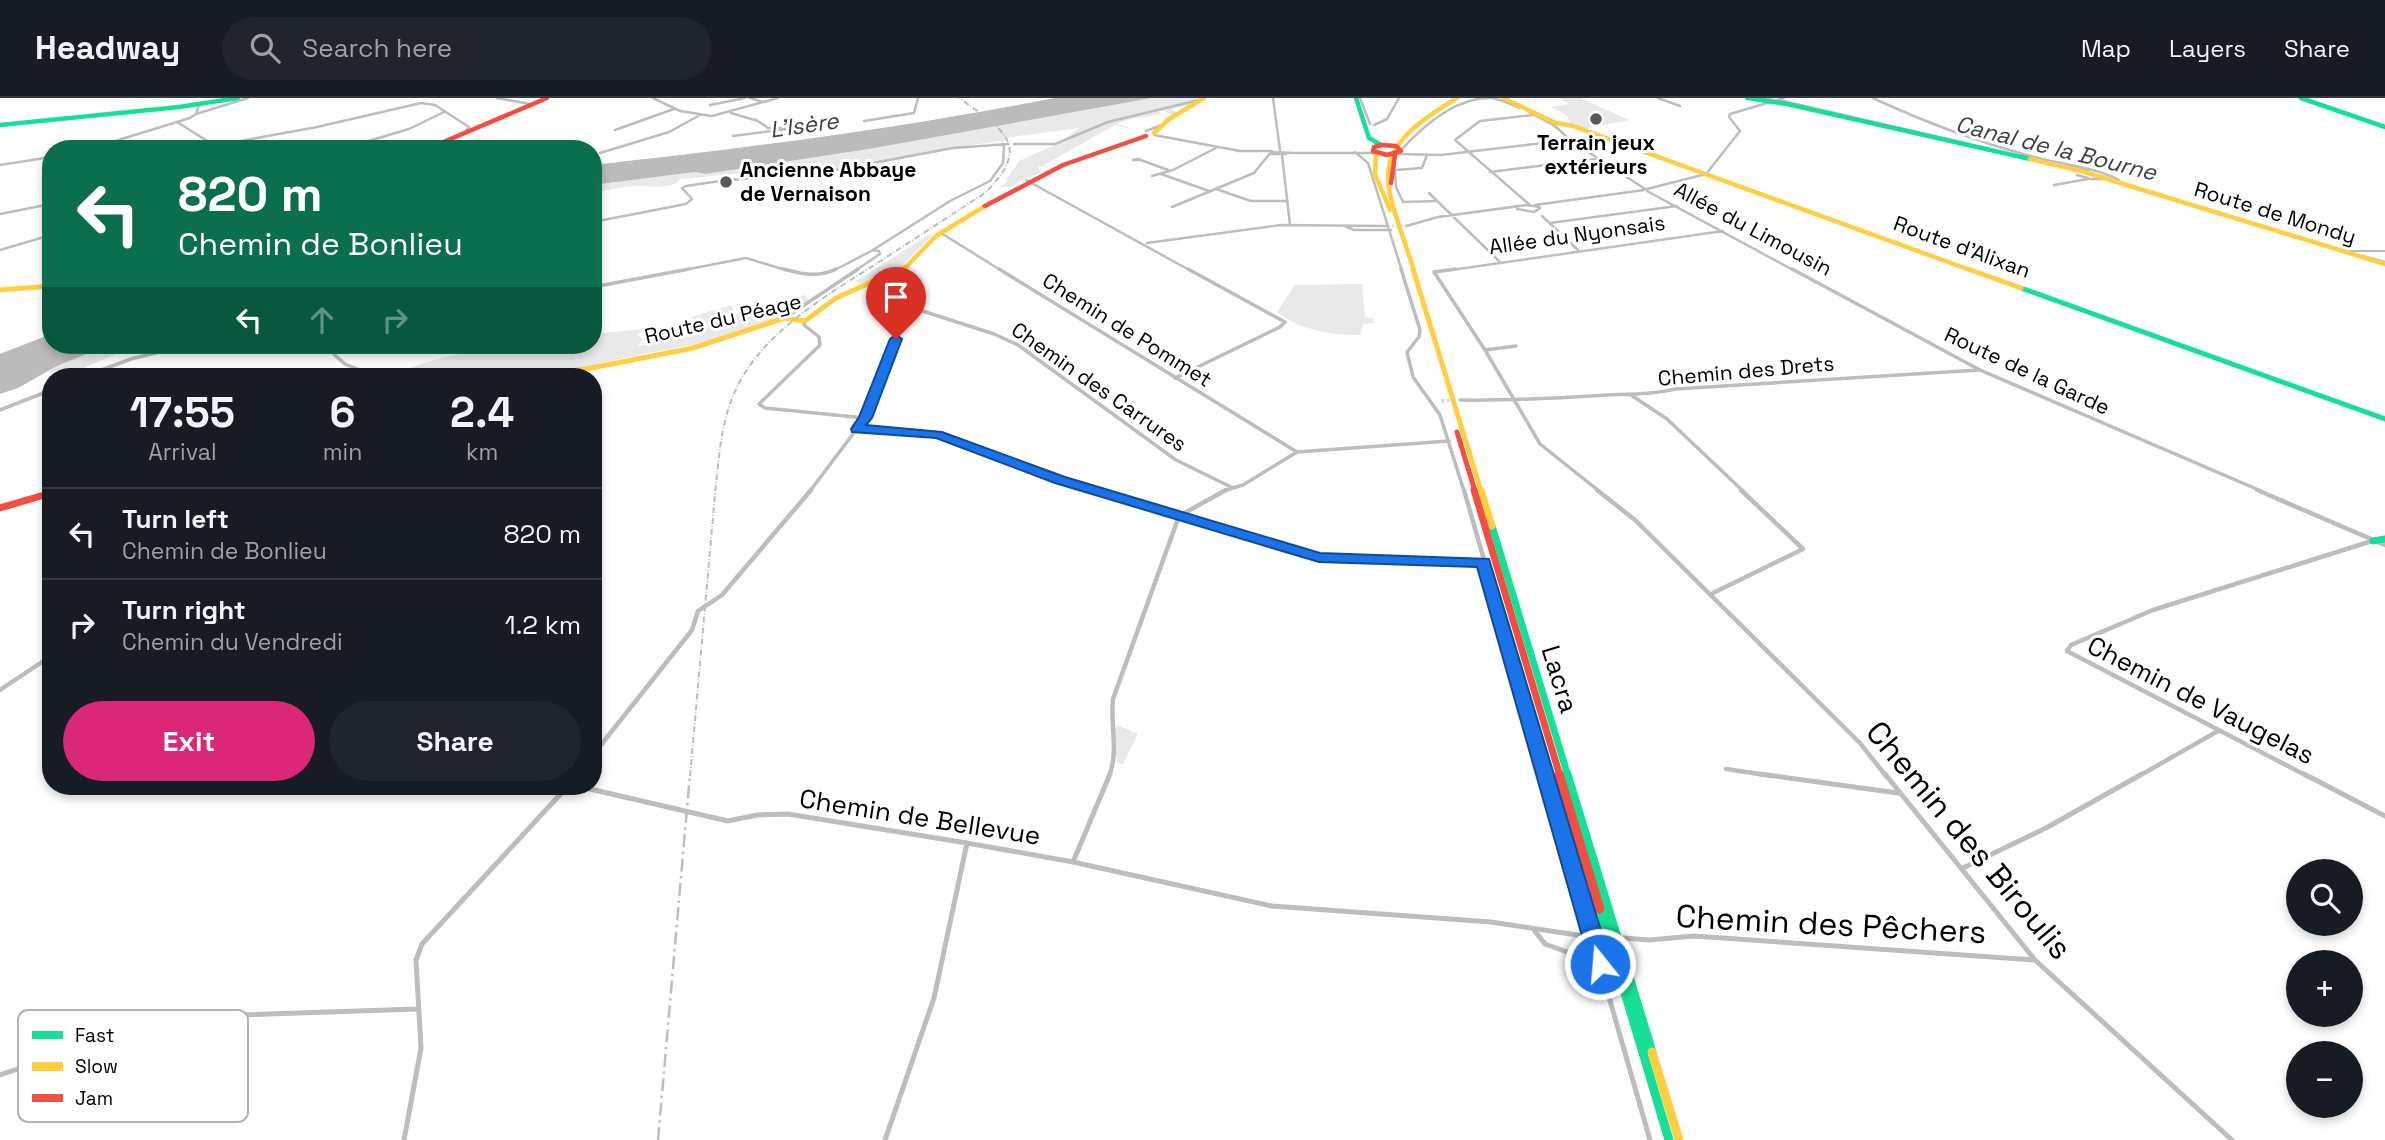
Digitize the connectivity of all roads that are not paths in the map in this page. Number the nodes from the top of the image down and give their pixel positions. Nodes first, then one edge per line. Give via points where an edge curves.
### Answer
1 (238, 98) edge
2 (248, 98) edge
3 (498, 98) edge
4 (547, 98) edge
5 (653, 98) edge
6 (745, 98) edge
7 (750, 98) edge
8 (778, 98) edge
9 (918, 98) edge
10 (1273, 98) edge
11 (1358, 98) edge
12 (1399, 98) edge
13 (1455, 98) edge
14 (1504, 98) edge
15 (1658, 98) edge
16 (1747, 98) edge
17 (1873, 98) edge
18 (2301, 98) edge
19 (1202, 99) edge
20 (1482, 99) edge
21 (1779, 99) edge
22 (764, 103) junction
23 (199, 104) junction
24 (530, 104) junction
25 (710, 104) dead end
26 (1680, 106) dead end
27 (674, 109) junction
28 (730, 111) junction
29 (444, 112) junction
30 (196, 114) junction
31 (700, 114) junction
32 (1534, 115) junction
33 (864, 121) dead end
34 (177, 122) junction
35 (1561, 123) junction
36 (0, 125) edge
37 (1369, 126) junction
38 (2385, 127) edge
39 (615, 130) dead end
40 (1152, 132) junction
41 (467, 133) junction
42 (733, 136) dead end
43 (118, 140) edge
44 (206, 140) edge
45 (246, 140) edge
46 (372, 140) edge
47 (450, 140) edge
48 (1570, 140) junction
49 (1014, 144) dead end
50 (1279, 146) junction
51 (1215, 149) junction
52 (1376, 150) junction
53 (1399, 150) junction
54 (602, 152) edge
55 (1355, 152) junction
56 (1466, 152) junction
57 (1273, 154) junction
58 (1282, 154) junction
59 (1427, 155) junction
60 (42, 158) edge
61 (1598, 159) junction
62 (1138, 160) dead end
63 (0, 165) edge
64 (1169, 171) junction
65 (1490, 172) junction
66 (1706, 174) junction
67 (2077, 175) dead end
68 (2100, 175) junction
69 (1026, 180) junction
70 (2119, 180) dead end
71 (2054, 185) dead end
72 (1215, 189) junction
73 (1646, 190) junction
74 (1209, 192) junction
75 (1429, 193) dead end
76 (1287, 201) junction
77 (1436, 201) junction
78 (1545, 204) junction
79 (42, 206) edge
80 (1527, 206) junction
81 (1677, 206) junction
82 (1172, 207) dead end
83 (1539, 209) junction
84 (1531, 212) junction
85 (0, 214) edge
86 (1452, 215) junction
87 (1542, 216) junction
88 (1393, 217) junction
89 (602, 220) edge
90 (1550, 223) junction
91 (1290, 225) junction
92 (1344, 225) junction
93 (1387, 226) tunnel mouth
94 (1404, 228) junction
95 (1391, 230) junction
96 (1723, 230) junction
97 (941, 233) junction
98 (42, 237) edge
99 (1146, 243) junction
100 (0, 250) edge
101 (873, 250) junction
102 (1578, 250) junction
103 (1500, 261) junction
104 (2385, 264) edge
105 (1435, 270) joint
106 (892, 275) junction
107 (602, 285) edge
108 (42, 287) edge
109 (0, 290) edge
110 (1843, 296) joint
111 (906, 306) junction
112 (785, 318) junction
113 (805, 321) junction
114 (1516, 346) dead end
115 (1485, 351) junction
116 (151, 354) edge
117 (334, 354) edge
118 (107, 368) edge
119 (355, 368) edge
120 (591, 368) edge
121 (1980, 370) junction
122 (1175, 378) junction
123 (42, 394) edge
124 (1631, 395) junction
125 (1460, 400) tunnel mouth
126 (1430, 401) junction
127 (1441, 401) tunnel mouth
128 (1515, 401) junction
129 (0, 410) edge
130 (865, 418) junction
131 (2385, 419) edge
132 (857, 429) junction
133 (1449, 441) junction
134 (1297, 452) junction
135 (1231, 487) junction
136 (42, 496) edge
137 (0, 509) edge
138 (1179, 516) junction
139 (2385, 539) edge
140 (2373, 541) junction
141 (2385, 545) edge
142 (1483, 563) junction
143 (1711, 594) junction
144 (42, 662) edge
145 (0, 690) edge
146 (2218, 730) junction
147 (602, 744) edge
148 (1726, 769) dead end
149 (602, 792) edge
150 (1900, 793) junction
151 (560, 795) edge
152 (2385, 816) edge
153 (967, 843) junction
154 (1073, 862) junction
155 (1963, 868) junction
156 (1534, 930) junction
157 (1584, 936) tunnel mouth
158 (1624, 939) dead end
159 (2035, 960) junction
160 (1600, 964) junction
161 (417, 1009) junction
162 (248, 1015) edge
163 (18, 1069) edge
164 (0, 1075) edge
165 (404, 1140) edge
166 (885, 1140) edge
167 (1650, 1140) edge
168 (1669, 1140) edge
169 (1679, 1140) edge
170 (2232, 1140) edge

1 - 23 main road
2 - 30 street
3 - 24 street
4 - 24 main road
5 - 27 street
6 - 25 street via 732,105
7 - 22 street
8 - 22 street
9 - 33 street via 914,113
10 - 50 street
11 - 37 main road
12 - 37 street via 1387,119
13 - 88 main road via 1405,129 1387,149 1382,176
13 - 94 main road via 1409,129 1389,153 1386,178
14 - 35 main road, Route d'Alixan
15 - 26 street
16 - 21 main road, Route de Mondy
17 - 68 street via 2026,155
18 - 38 main road
19 - 40 main road, Route du Péage
19 - 49 street via 1108,122 1055,144
20 - 32 street, Allée du Limousin
20 - 53 street via 1461,103
21 - 66 street via 1728,116 1741,131
21 - 68 main road, Route de Mondy
22 - 28 street
23 - 30 street
23 - 36 main road
24 - 41 main road
27 - 31 street
27 - 39 street
28 - 31 street
28 - 42 street via 768,128 794,128
29 - 41 street via 469,127
29 - 45 street via 421,103
29 - 46 street
30 - 34 street
31 - 54 street via 676,128
32 - 35 street, Allée du Limousin
32 - 56 street via 1478,122 1455,140
34 - 43 street
34 - 44 street
35 - 48 street, Allée du Limousin
35 - 66 main road, Route d'Alixan
37 - 52 main road
40 - 51 street
40 - 69 main road, Route du Péage
41 - 47 main road
48 - 56 street
48 - 61 street, Allée du Limousin
50 - 57 street
50 - 58 street
51 - 57 street
51 - 64 street
52 - 53 main road
52 - 55 street
52 - 88 main road via 1376,174
53 - 59 street
53 - 94 main road via 1391,181
55 - 58 street
55 - 95 street via 1368,163
56 - 59 street
56 - 65 street
57 - 58 street
57 - 58 street
57 - 72 street via 1258,170
58 - 76 street
59 - 77 street via 1422,168 1395,170 1396,187 1404,202
60 - 63 street
61 - 65 street
61 - 73 street, Allée du Limousin
62 - 64 street
64 - 74 street via 1161,174
65 - 80 street
66 - 73 street
66 - 131 main road, Route d'Alixan
67 - 68 street
68 - 70 street
68 - 71 street
68 - 104 main road, Route de Mondy
69 - 97 main road, Route du Péage
69 - 99 street
72 - 74 street
72 - 76 street via 1251,201
73 - 78 street
73 - 81 street, Allée du Limousin
74 - 82 street
75 - 77 street
76 - 91 street
77 - 86 street
78 - 80 street
78 - 83 street
79 - 85 street
80 - 83 street
80 - 84 street
80 - 86 street
81 - 90 street
81 - 96 street, Allée du Limousin
83 - 84 street
83 - 87 street
84 - 87 street
86 - 94 street
86 - 103 street
87 - 90 street
88 - 168 main road
89 - 101 street via 686,204 692,200 682,188 686,186 809,176 953,148 1006,144 1003,163 990,181
90 - 102 street
91 - 92 street
91 - 99 street
92 - 93 street
92 - 95 street via 1354,230
94 - 169 main road, Lacra
95 - 126 street via 1420,330 1407,352 1409,365
96 - 102 street, Allée du Nyonsais
96 - 110 street, Allée du Limousin
97 - 106 main road, Route du Péage
97 - 122 street, Chemin de Pommet
98 - 100 street
99 - 122 street via 1285,322
101 - 107 street via 824,275 800,274 746,258
101 - 112 street via 880,254
102 - 103 street, Allée du Nyonsais
103 - 105 street, Allée du Nyonsais
105 - 115 street, Chemin des Biroulis
106 - 111 street
106 - 113 main road, Route du Péage via 836,298
108 - 109 main road
110 - 121 street, Route de la Garde
111 - 130 street
111 - 135 street, Chemin des Carrures via 1018,345 1176,460
112 - 113 main road, Route du Péage
112 - 120 main road, Route du Péage via 693,348
113 - 130 street via 820,345 759,404
114 - 115 street
115 - 128 street, Chemin des Biroulis
116 - 118 street
117 - 119 street
121 - 124 street, Chemin des Drets
121 - 140 street, Route de la Garde
122 - 134 street, Chemin de Pommet
123 - 129 street
124 - 128 street, Chemin des Drets
124 - 143 street via 1667,419 1802,549
125 - 128 street, Chemin des Drets
126 - 127 street
126 - 133 street
128 - 143 street, Chemin des Biroulis via 1540,444 1635,520
130 - 132 street
132 - 138 street via 938,435 1060,480
132 - 147 street via 791,516 722,595 698,611 692,631
133 - 134 street
133 - 142 street
134 - 135 street via 1243,485
135 - 138 street
136 - 137 main road
138 - 142 street via 1322,558
138 - 154 street via 1113,699 1114,764
139 - 140 main road
140 - 141 street, Route de la Garde
140 - 146 street, Chemin de Vaugelas via 2153,610 2067,648
142 - 160 street
143 - 150 street, Chemin des Biroulis via 1860,743
144 - 145 street
146 - 152 street, Chemin de Vaugelas
146 - 155 street via 2046,828
148 - 150 street
149 - 153 street, Chemin de Bellevue via 729,821 788,814
150 - 155 street, Chemin des Biroulis
151 - 161 street via 422,944 416,960
153 - 154 street, Chemin de Bellevue
153 - 166 street via 934,998
154 - 156 street, Chemin de Bellevue via 1257,904 1491,922
155 - 159 street, Chemin des Biroulis
156 - 157 street
156 - 160 street via 1545,944
158 - 159 street, Chemin des Pêchers via 1694,936
159 - 170 street, Chemin des Biroulis
160 - 167 street
161 - 162 street
161 - 165 street via 421,1048
163 - 164 street

